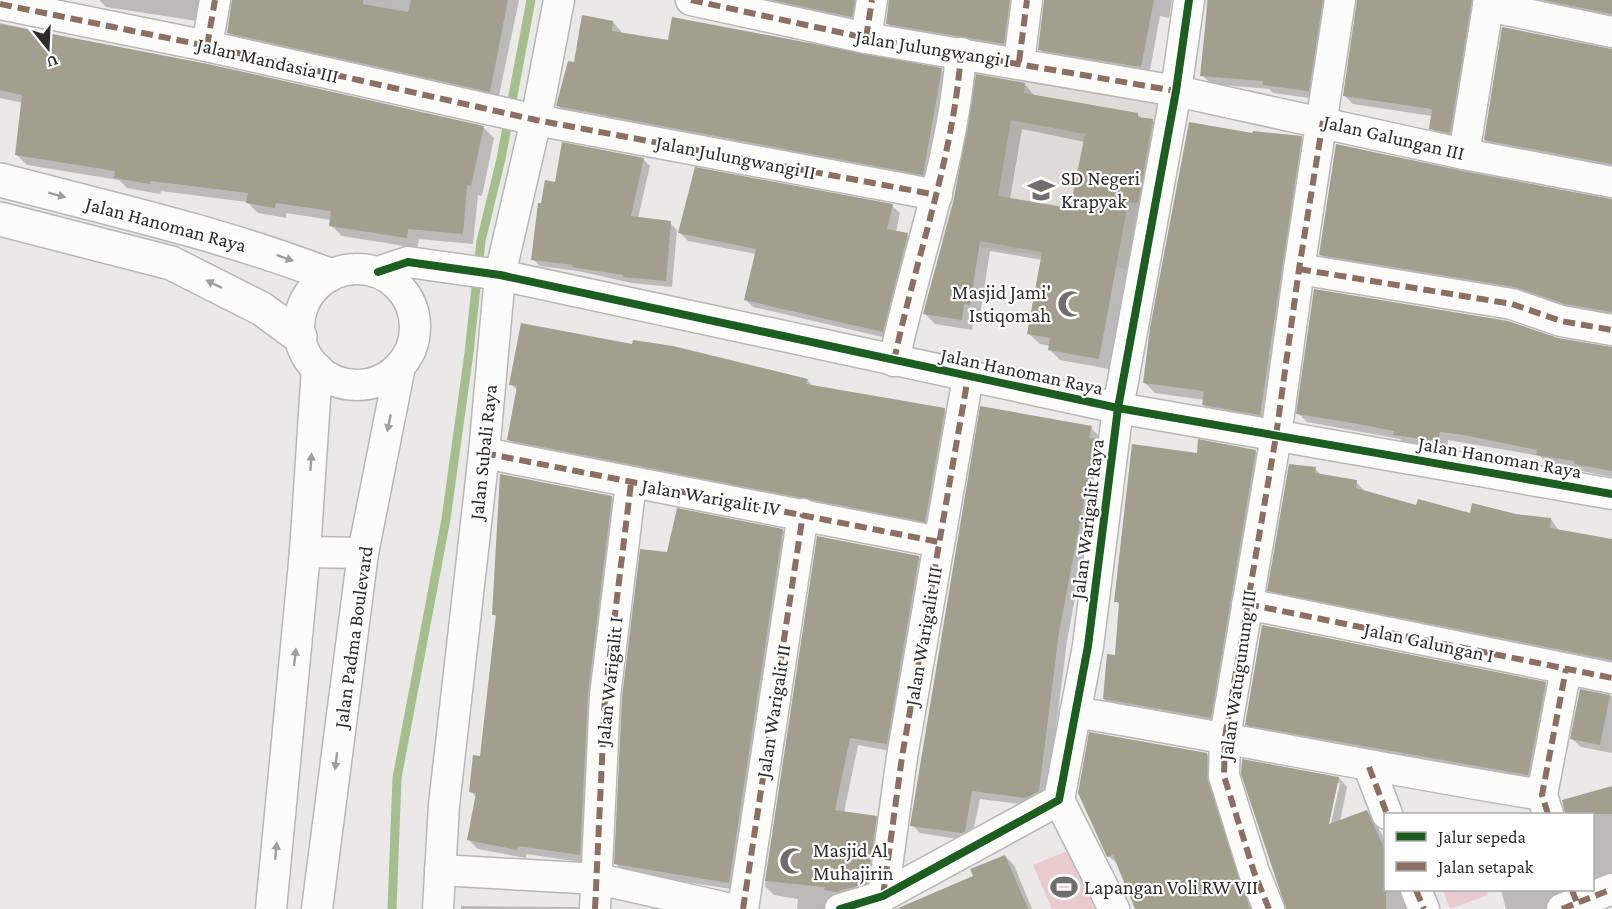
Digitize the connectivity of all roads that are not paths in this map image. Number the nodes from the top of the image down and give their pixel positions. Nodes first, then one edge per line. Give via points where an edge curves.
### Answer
1 (215, 0) edge
2 (559, 0) edge
3 (691, 0) edge
4 (872, 0) edge
5 (1027, 0) edge
6 (1189, 0) edge
7 (1340, 0) edge
8 (721, 3) edge
9 (1489, 3) edge
10 (0, 4) edge
11 (1612, 32) edge
12 (866, 38) junction
13 (207, 46) junction
14 (961, 53) junction
15 (1019, 62) junction
16 (1176, 91) junction
17 (513, 115) junction
18 (1323, 121) junction
19 (1464, 154) junction
20 (0, 180) edge
21 (1612, 182) edge
22 (937, 195) junction
23 (0, 219) edge
24 (434, 267) junction
25 (1299, 269) junction
26 (378, 272) junction
27 (483, 273) junction
28 (329, 275) junction
29 (414, 310) junction
30 (1612, 330) edge
31 (300, 337) junction
32 (894, 361) junction
33 (400, 366) junction
34 (317, 368) junction
35 (968, 377) junction
36 (1118, 408) junction
37 (1276, 436) junction
38 (484, 453) junction
39 (632, 483) junction
40 (1612, 494) edge
41 (803, 514) junction
42 (939, 542) junction
43 (305, 552) junction
44 (363, 553) junction
45 (1247, 604) junction
46 (1566, 669) junction
47 (1612, 678) edge
48 (1075, 712) junction
49 (1225, 737) junction
50 (1369, 767) junction
51 (1059, 800) junction
52 (1545, 805) edge
53 (1387, 813) edge
54 (440, 870) junction
55 (598, 879) junction
56 (1612, 889) edge
57 (1416, 891) edge
58 (882, 896) junction
59 (1570, 901) edge
60 (271, 909) edge
61 (317, 909) edge
62 (438, 909) edge
63 (595, 909) edge
64 (731, 909) edge
65 (743, 909) edge
66 (840, 909) edge
67 (1114, 909) edge
68 (1269, 909) edge
69 (1424, 909) edge

1 - 13 street
2 - 17 street, Jalan Subali Raya
3 - 8 street, Jalan Julungwangi I
4 - 12 street
5 - 15 street
6 - 16 street, Jalan Warigalit Raya
7 - 18 street, Jalan Watugunung III
8 - 12 street, Jalan Julungwangi I
9 - 11 street
9 - 19 street
10 - 13 street, Jalan Mandasia III
12 - 14 street, Jalan Julungwangi I
13 - 17 street, Jalan Mandasia III
14 - 15 street, Jalan Julungwangi I
14 - 22 street via 957,104
15 - 16 street, Jalan Julungwangi I
16 - 18 street, Jalan Galungan III
16 - 36 street, Jalan Warigalit Raya
17 - 22 street, Jalan Julungwangi II
17 - 27 street, Jalan Subali Raya
18 - 19 street, Jalan Galungan III
18 - 25 street, Jalan Watugunung III
19 - 21 street, Jalan Galungan III
20 -> 28 street, Jalan Hanoman Raya via 278,255
22 - 32 street
31 -> 23 street, Jalan Hanoman Raya via 262,309 171,263
24 - 26 street, Jalan Hanoman Raya via 408,262
24 - 27 street, Jalan Hanoman Raya
24 - 29 street via 418,282
25 - 30 street via 1512,304 1561,321
25 - 37 street, Jalan Watugunung III
26 - 28 street via 353,269
26 - 29 street via 404,291
27 - 32 street, Jalan Hanoman Raya
27 - 38 street, Jalan Subali Raya
28 - 31 street via 305,301 299,319
29 - 33 street via 416,330 411,349
31 - 34 street via 305,354
32 - 35 street, Jalan Hanoman Raya
33 - 34 street via 386,378 368,384 340,382
33 -> 44 street, Jalan Padma Boulevard
43 -> 34 street
35 - 36 street, Jalan Hanoman Raya
35 - 42 street, Jalan Warigalit III
36 - 37 street, Jalan Hanoman Raya
36 - 48 street, Jalan Warigalit Raya via 1088,646
37 - 40 street, Jalan Hanoman Raya
37 - 45 street, Jalan Watugunung III
38 - 39 street, Jalan Warigalit IV
38 - 54 street, Jalan Subali Raya via 457,672
39 - 41 street, Jalan Warigalit IV
39 - 55 street, Jalan Warigalit I via 605,696 596,840
41 - 42 street, Jalan Warigalit IV
41 - 65 street, Jalan Warigalit II
42 - 58 street, Jalan Warigalit III
43 - 44 street
60 -> 43 street
44 -> 61 street, Jalan Padma Boulevard
45 - 46 street, Jalan Galungan I
45 - 49 street, Jalan Watugunung III
46 - 47 street, Jalan Galungan I
46 - 52 street
48 - 49 street
48 - 51 street, Jalan Warigalit Raya
49 - 50 street
49 - 68 street, Jalan Watugunung III via 1224,776
50 - 52 street
50 - 53 street
51 - 58 street
51 - 67 street
54 - 55 street
54 - 62 street, Jalan Subali Raya
55 - 63 street, Jalan Warigalit I
55 - 64 street
56 - 59 street
57 - 69 street
58 - 66 street

